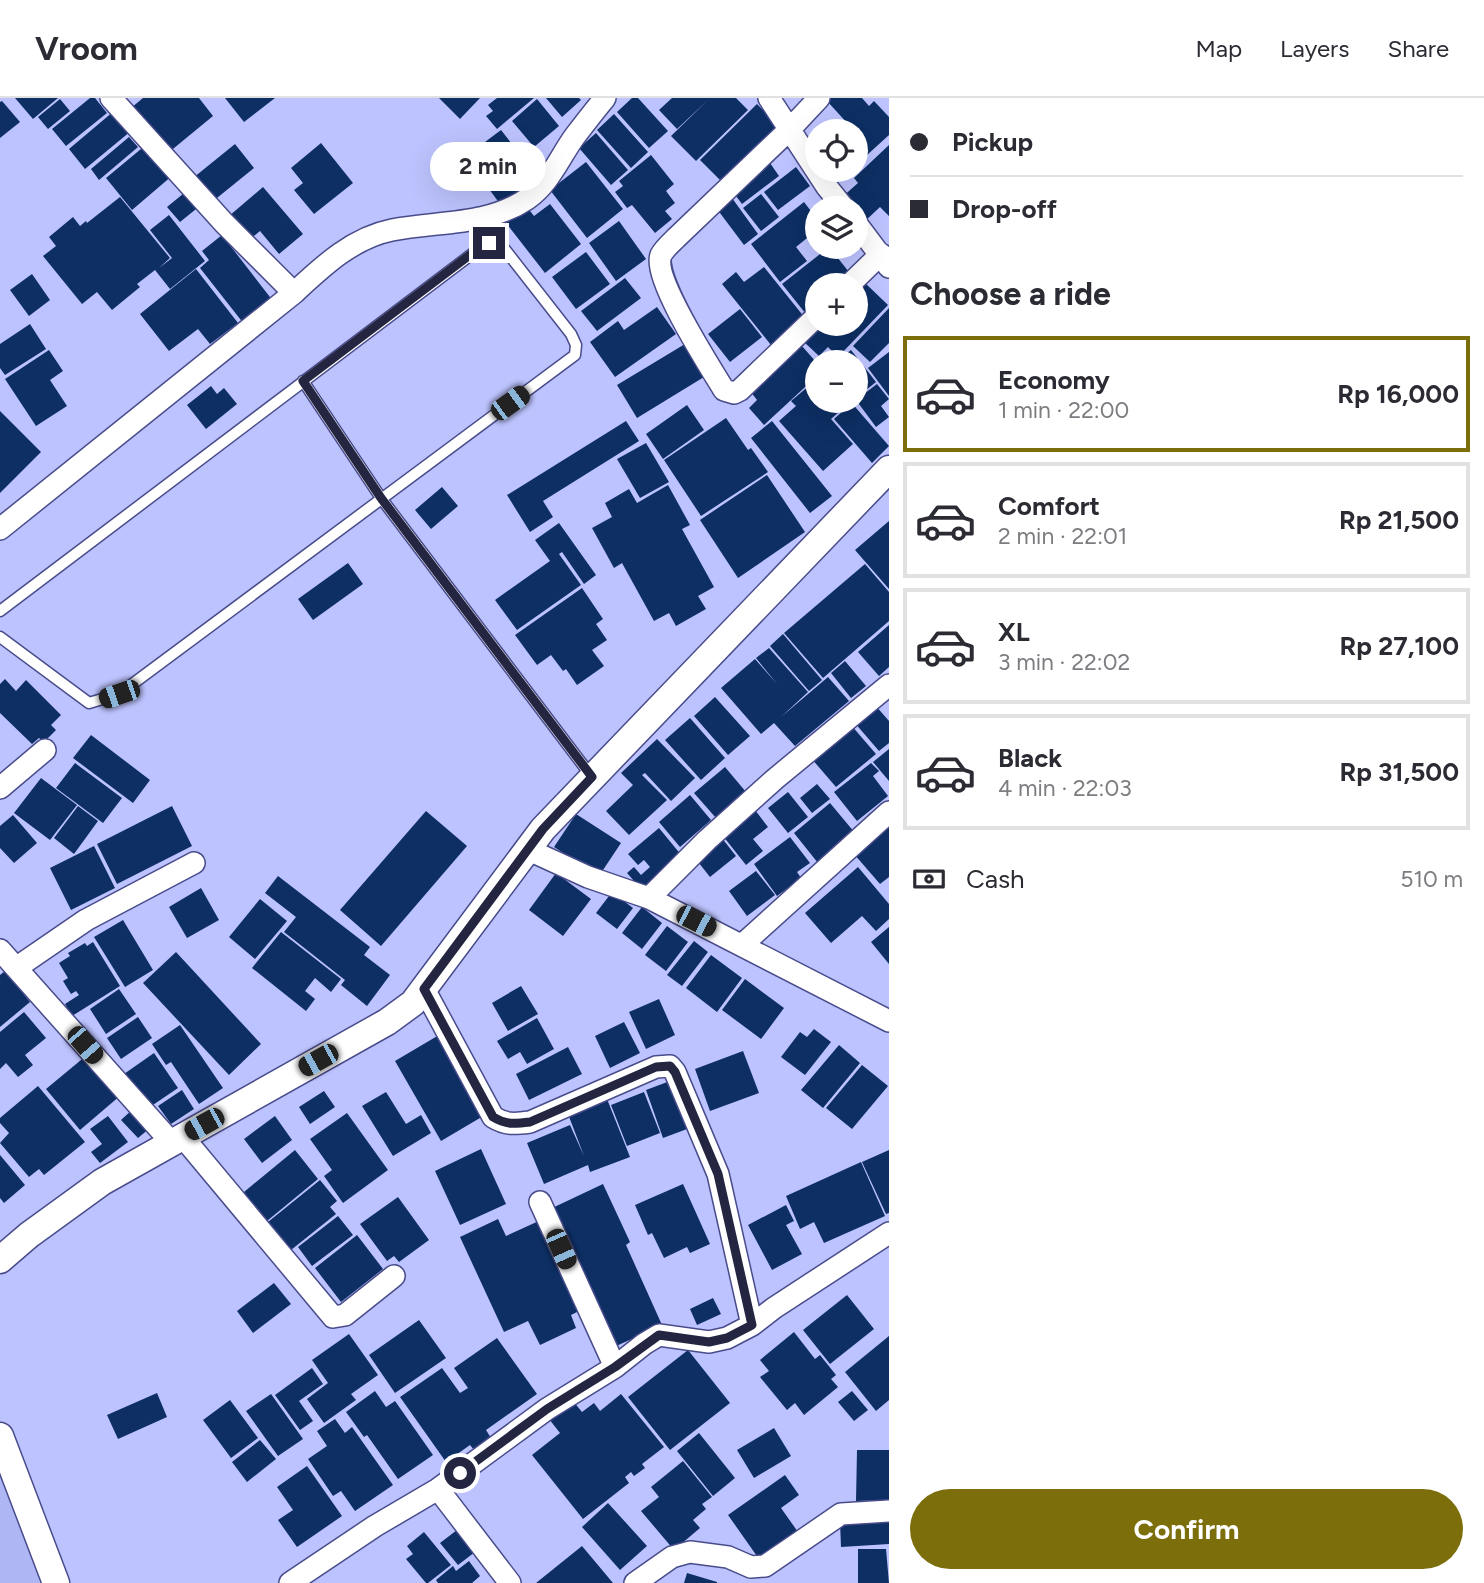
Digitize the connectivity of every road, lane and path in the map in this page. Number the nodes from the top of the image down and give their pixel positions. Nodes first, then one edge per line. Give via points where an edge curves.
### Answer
1 (111, 98) edge
2 (605, 98) edge
3 (769, 98) edge
4 (819, 98) edge
5 (789, 130) junction
6 (836, 196) edge
7 (868, 236) edge
8 (884, 253) edge
9 (862, 273) edge
10 (294, 293) junction
11 (805, 328) edge
12 (303, 381) junction
13 (889, 469) edge
14 (381, 498) junction
15 (0, 529) edge
16 (0, 611) edge
17 (0, 637) edge
18 (889, 685) edge
19 (45, 750) dead end
20 (592, 777) junction
21 (0, 788) edge
22 (889, 812) edge
23 (529, 850) junction
24 (194, 863) dead end
25 (649, 898) junction
26 (742, 945) junction
27 (0, 950) edge
28 (16, 968) junction
29 (424, 989) junction
30 (889, 1021) edge
31 (177, 1139) junction
32 (540, 1202) dead end
33 (889, 1233) edge
34 (0, 1260) edge
35 (394, 1276) dead end
36 (752, 1325) junction
37 (615, 1367) junction
38 (0, 1436) edge
39 (438, 1489) junction
40 (889, 1511) edge
41 (56, 1583) edge
42 (290, 1583) edge
43 (510, 1583) edge
44 (635, 1583) edge

1 - 10 street
2 - 10 street via 574,137 553,174 525,200 482,217 390,230 359,242
3 - 5 street
4 - 5 street
5 - 6 street
5 - 11 street via 676,238 661,255 660,267 688,328 730,393 740,390
7 - 8 street
8 - 9 street
10 - 15 street
12 - 14 lane
12 - 14 lane via 489,243 503,247 571,334 575,355
12 - 16 lane
13 - 20 street
14 - 17 lane via 119,694 89,703
14 - 20 lane
18 - 25 street via 775,779
19 - 21 street
20 - 23 street
22 - 26 street
23 - 25 street
23 - 29 street
24 - 28 street via 86,919
25 - 26 street
26 - 30 street
27 - 28 street
28 - 31 street
29 - 31 street via 387,1022
29 - 36 street via 493,1117 502,1122 530,1122 656,1067 670,1066 718,1174
31 - 34 street via 103,1182
31 - 35 street via 333,1317 345,1315
32 - 37 street
33 - 36 street
36 - 37 street via 709,1342 659,1335
37 - 39 street via 547,1409
38 - 41 street
39 - 42 street
39 - 43 street
40 - 44 street via 841,1514 765,1566 751,1567 728,1557 690,1552 671,1557

